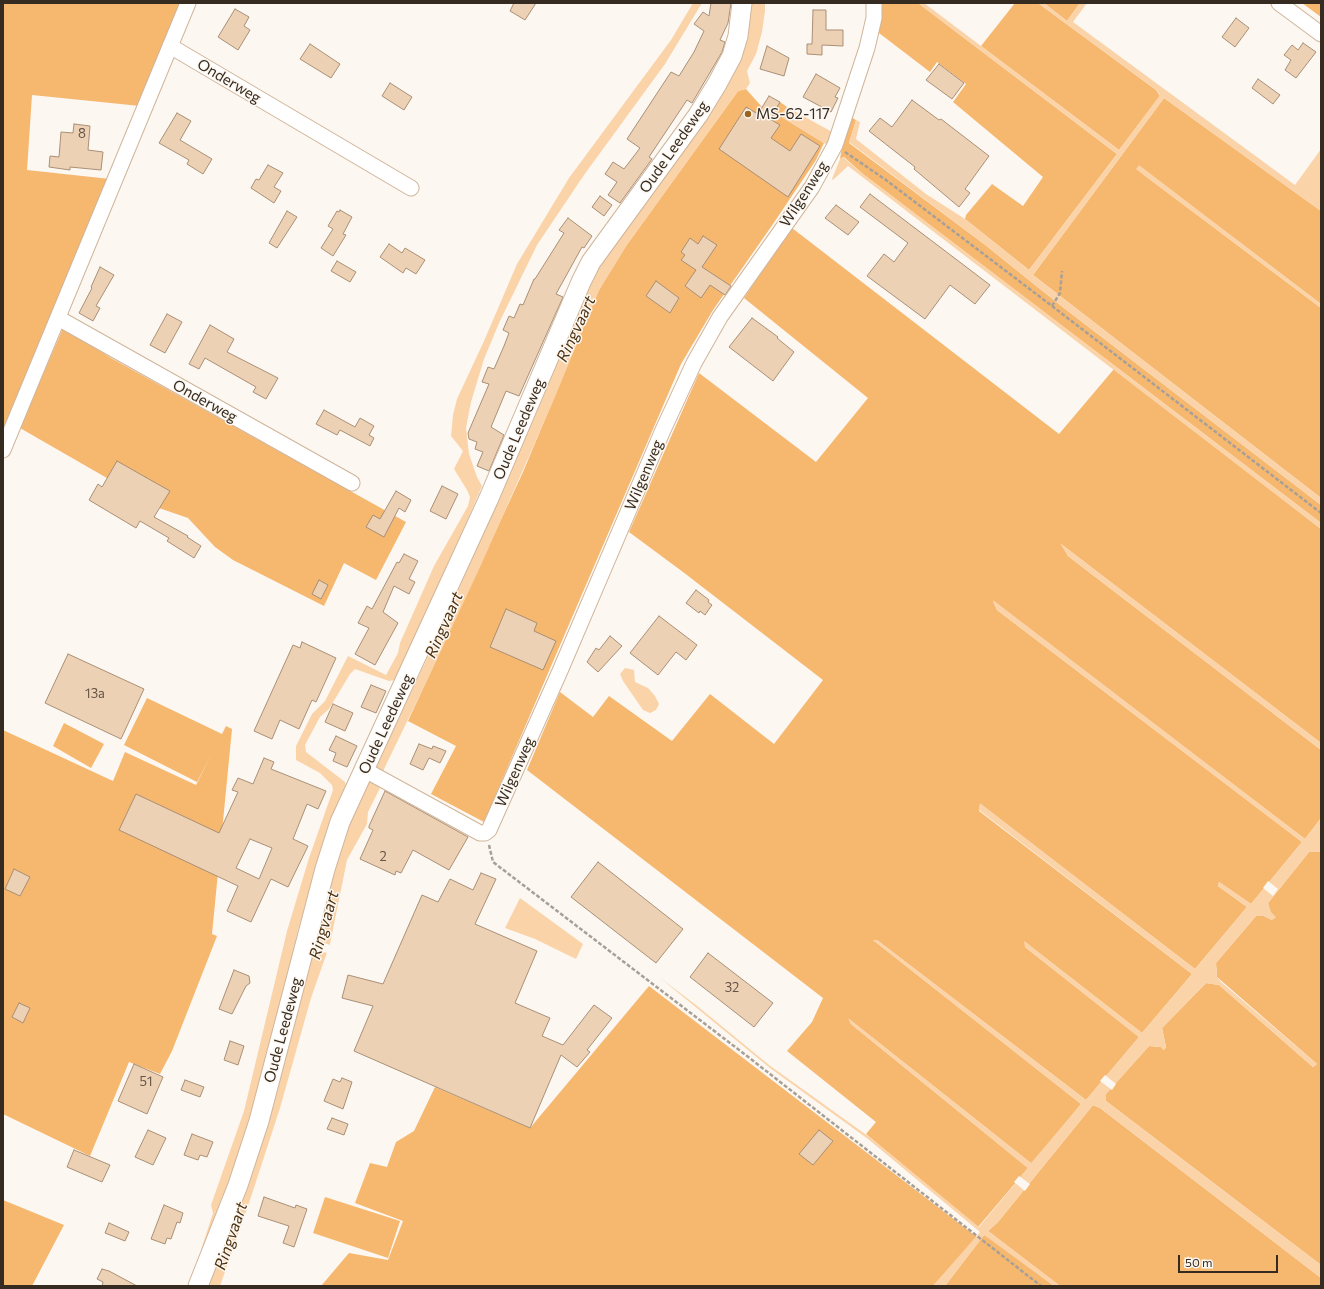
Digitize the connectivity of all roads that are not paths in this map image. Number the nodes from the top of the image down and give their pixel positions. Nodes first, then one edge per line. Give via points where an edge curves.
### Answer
1 (188, 3) edge
2 (742, 3) edge
3 (874, 3) edge
4 (1279, 3) edge
5 (1321, 34) edge
6 (170, 46) junction
7 (411, 188) dead end
8 (58, 318) junction
9 (3, 450) edge
10 (352, 483) dead end
11 (367, 771) junction
12 (198, 1286) edge

1 - 6 street
2 - 11 street, Oude Leedeweg via 738,36 732,56 717,84 698,115 591,262 581,282 492,492
3 - 11 street, Wilgenweg via 874,18 867,48 835,145 812,186 720,317 694,362 489,830 480,833
4 - 5 street
6 - 7 street, Onderweg
6 - 8 street
8 - 9 street
8 - 10 street, Onderweg
11 - 12 street, Oude Leedeweg via 340,822 325,869 259,1121 236,1192

